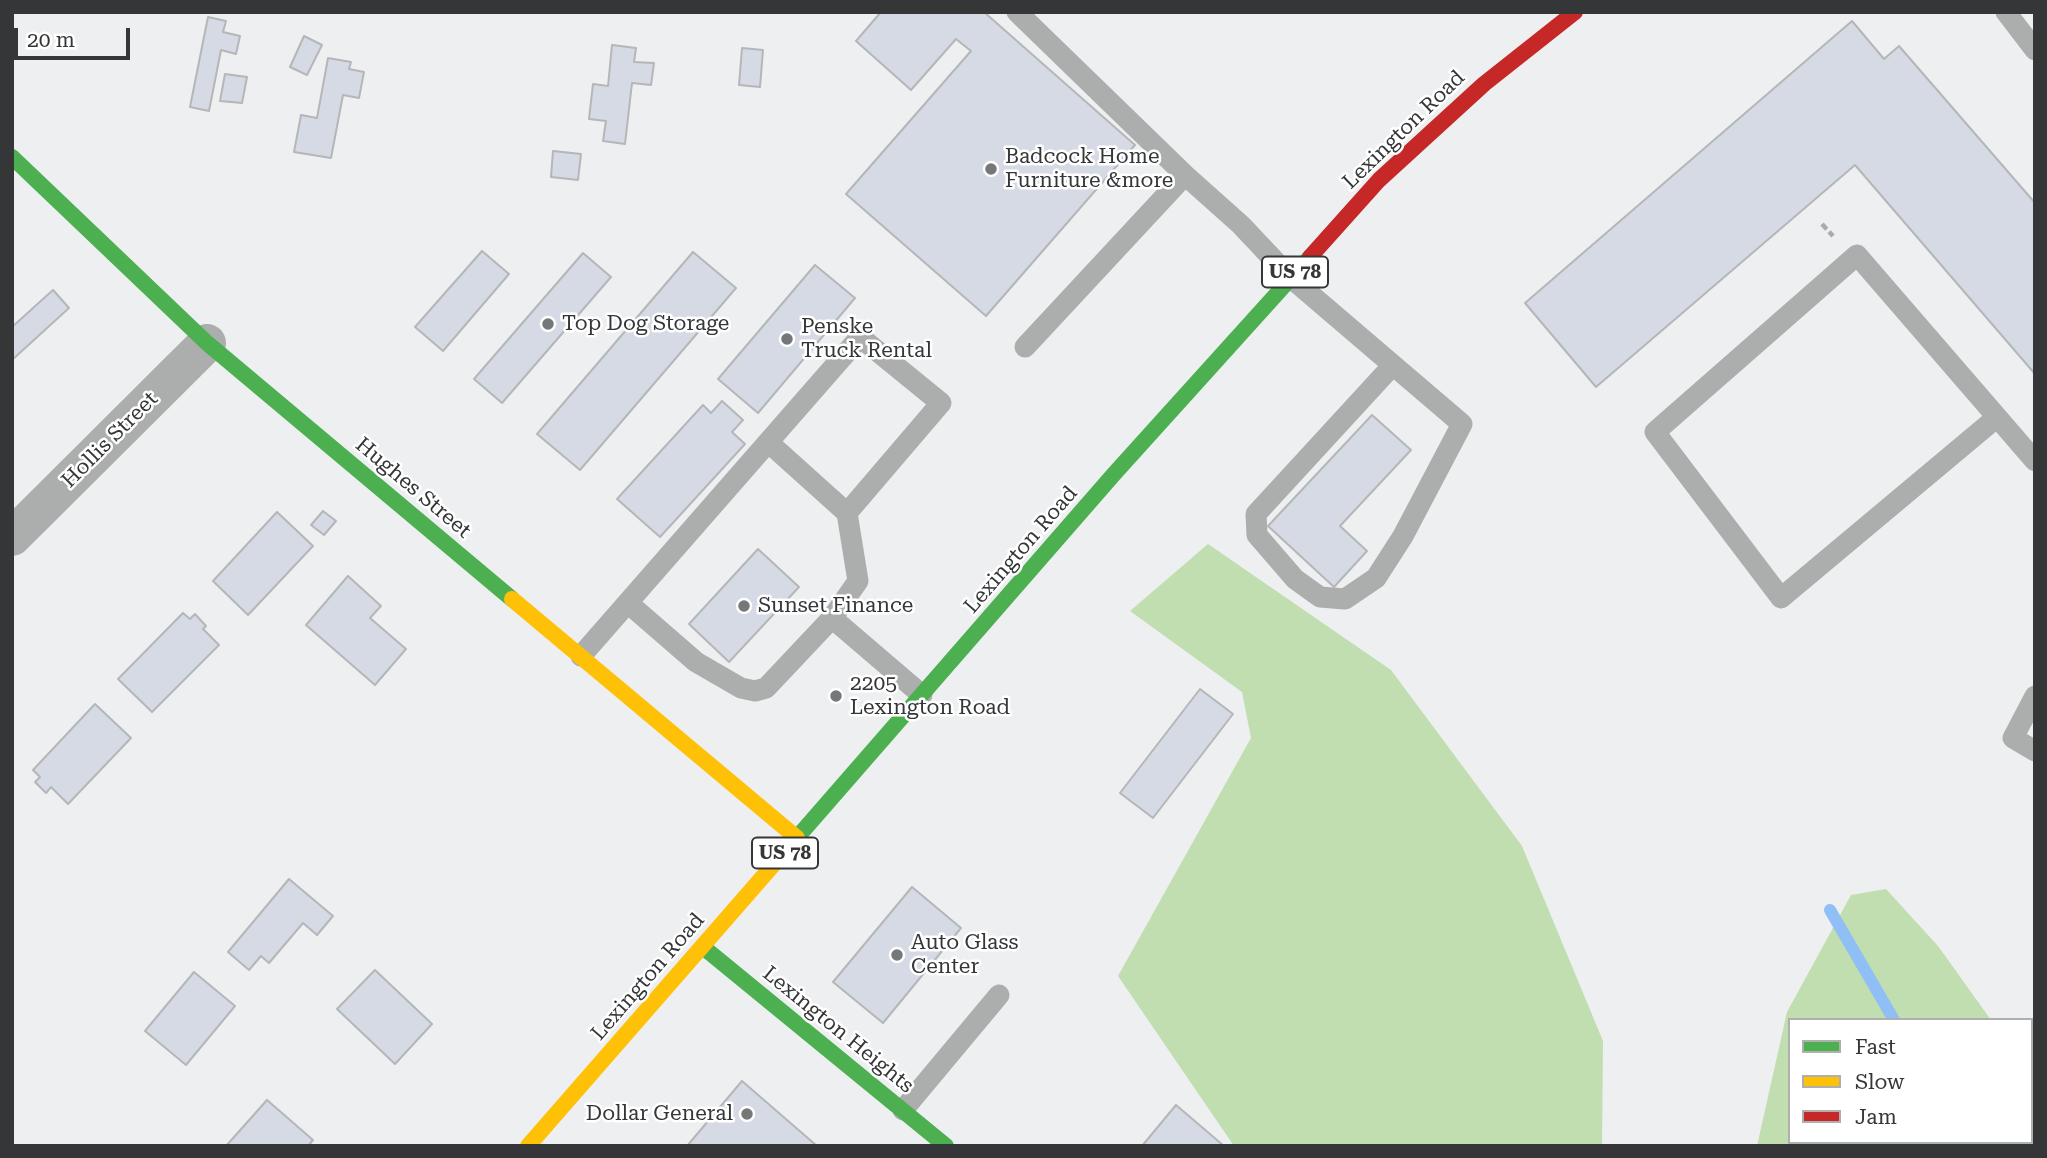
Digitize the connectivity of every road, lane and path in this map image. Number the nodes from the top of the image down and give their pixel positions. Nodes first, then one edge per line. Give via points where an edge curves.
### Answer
1 (1017, 12) edge
2 (1576, 12) edge
3 (2006, 12) edge
4 (2035, 50) edge
5 (12, 157) edge
6 (1185, 175) junction
7 (1290, 277) junction
8 (207, 343) junction
9 (1025, 347) dead end
10 (1393, 365) junction
11 (1996, 418) junction
12 (768, 442) junction
13 (2035, 461) edge
14 (847, 513) junction
15 (12, 537) edge
16 (628, 603) junction
17 (832, 618) junction
18 (582, 656) junction
19 (922, 695) junction
20 (2035, 696) edge
21 (2035, 751) edge
22 (797, 838) junction
23 (703, 947) junction
24 (999, 995) dead end
25 (903, 1110) junction
26 (528, 1146) edge
27 (946, 1146) edge

1 - 6 lane
2 - 7 main road, Lexington Road / US 78 via 1484,84 1379,180
3 - 4 lane
5 - 8 main road, Hughes Street
6 - 7 lane
6 - 9 lane
7 - 10 lane
7 - 19 main road, Lexington Road / US 78
8 - 15 street, Hollis Street
8 - 18 main road, Hughes Street
10 - 10 lane via 1462,424 1376,578 1346,599 1320,597 1296,579 1258,535 1256,514
11 - 11 lane via 1781,598 1655,432 1857,255
11 - 13 lane
12 - 14 lane
12 - 14 lane via 860,337 941,403
12 - 16 lane
14 - 17 lane via 858,581
16 - 17 lane via 696,662 755,691 766,688
16 - 18 lane
17 - 19 lane
18 - 22 main road, Hughes Street
19 - 22 main road, Lexington Road / US 78
20 - 21 lane via 2013,738
22 - 23 main road, Lexington Road / US 78
23 - 25 main road, Lexington Heights
23 - 26 main road, Lexington Road / US 78
24 - 25 lane
25 - 27 main road, Lexington Heights

